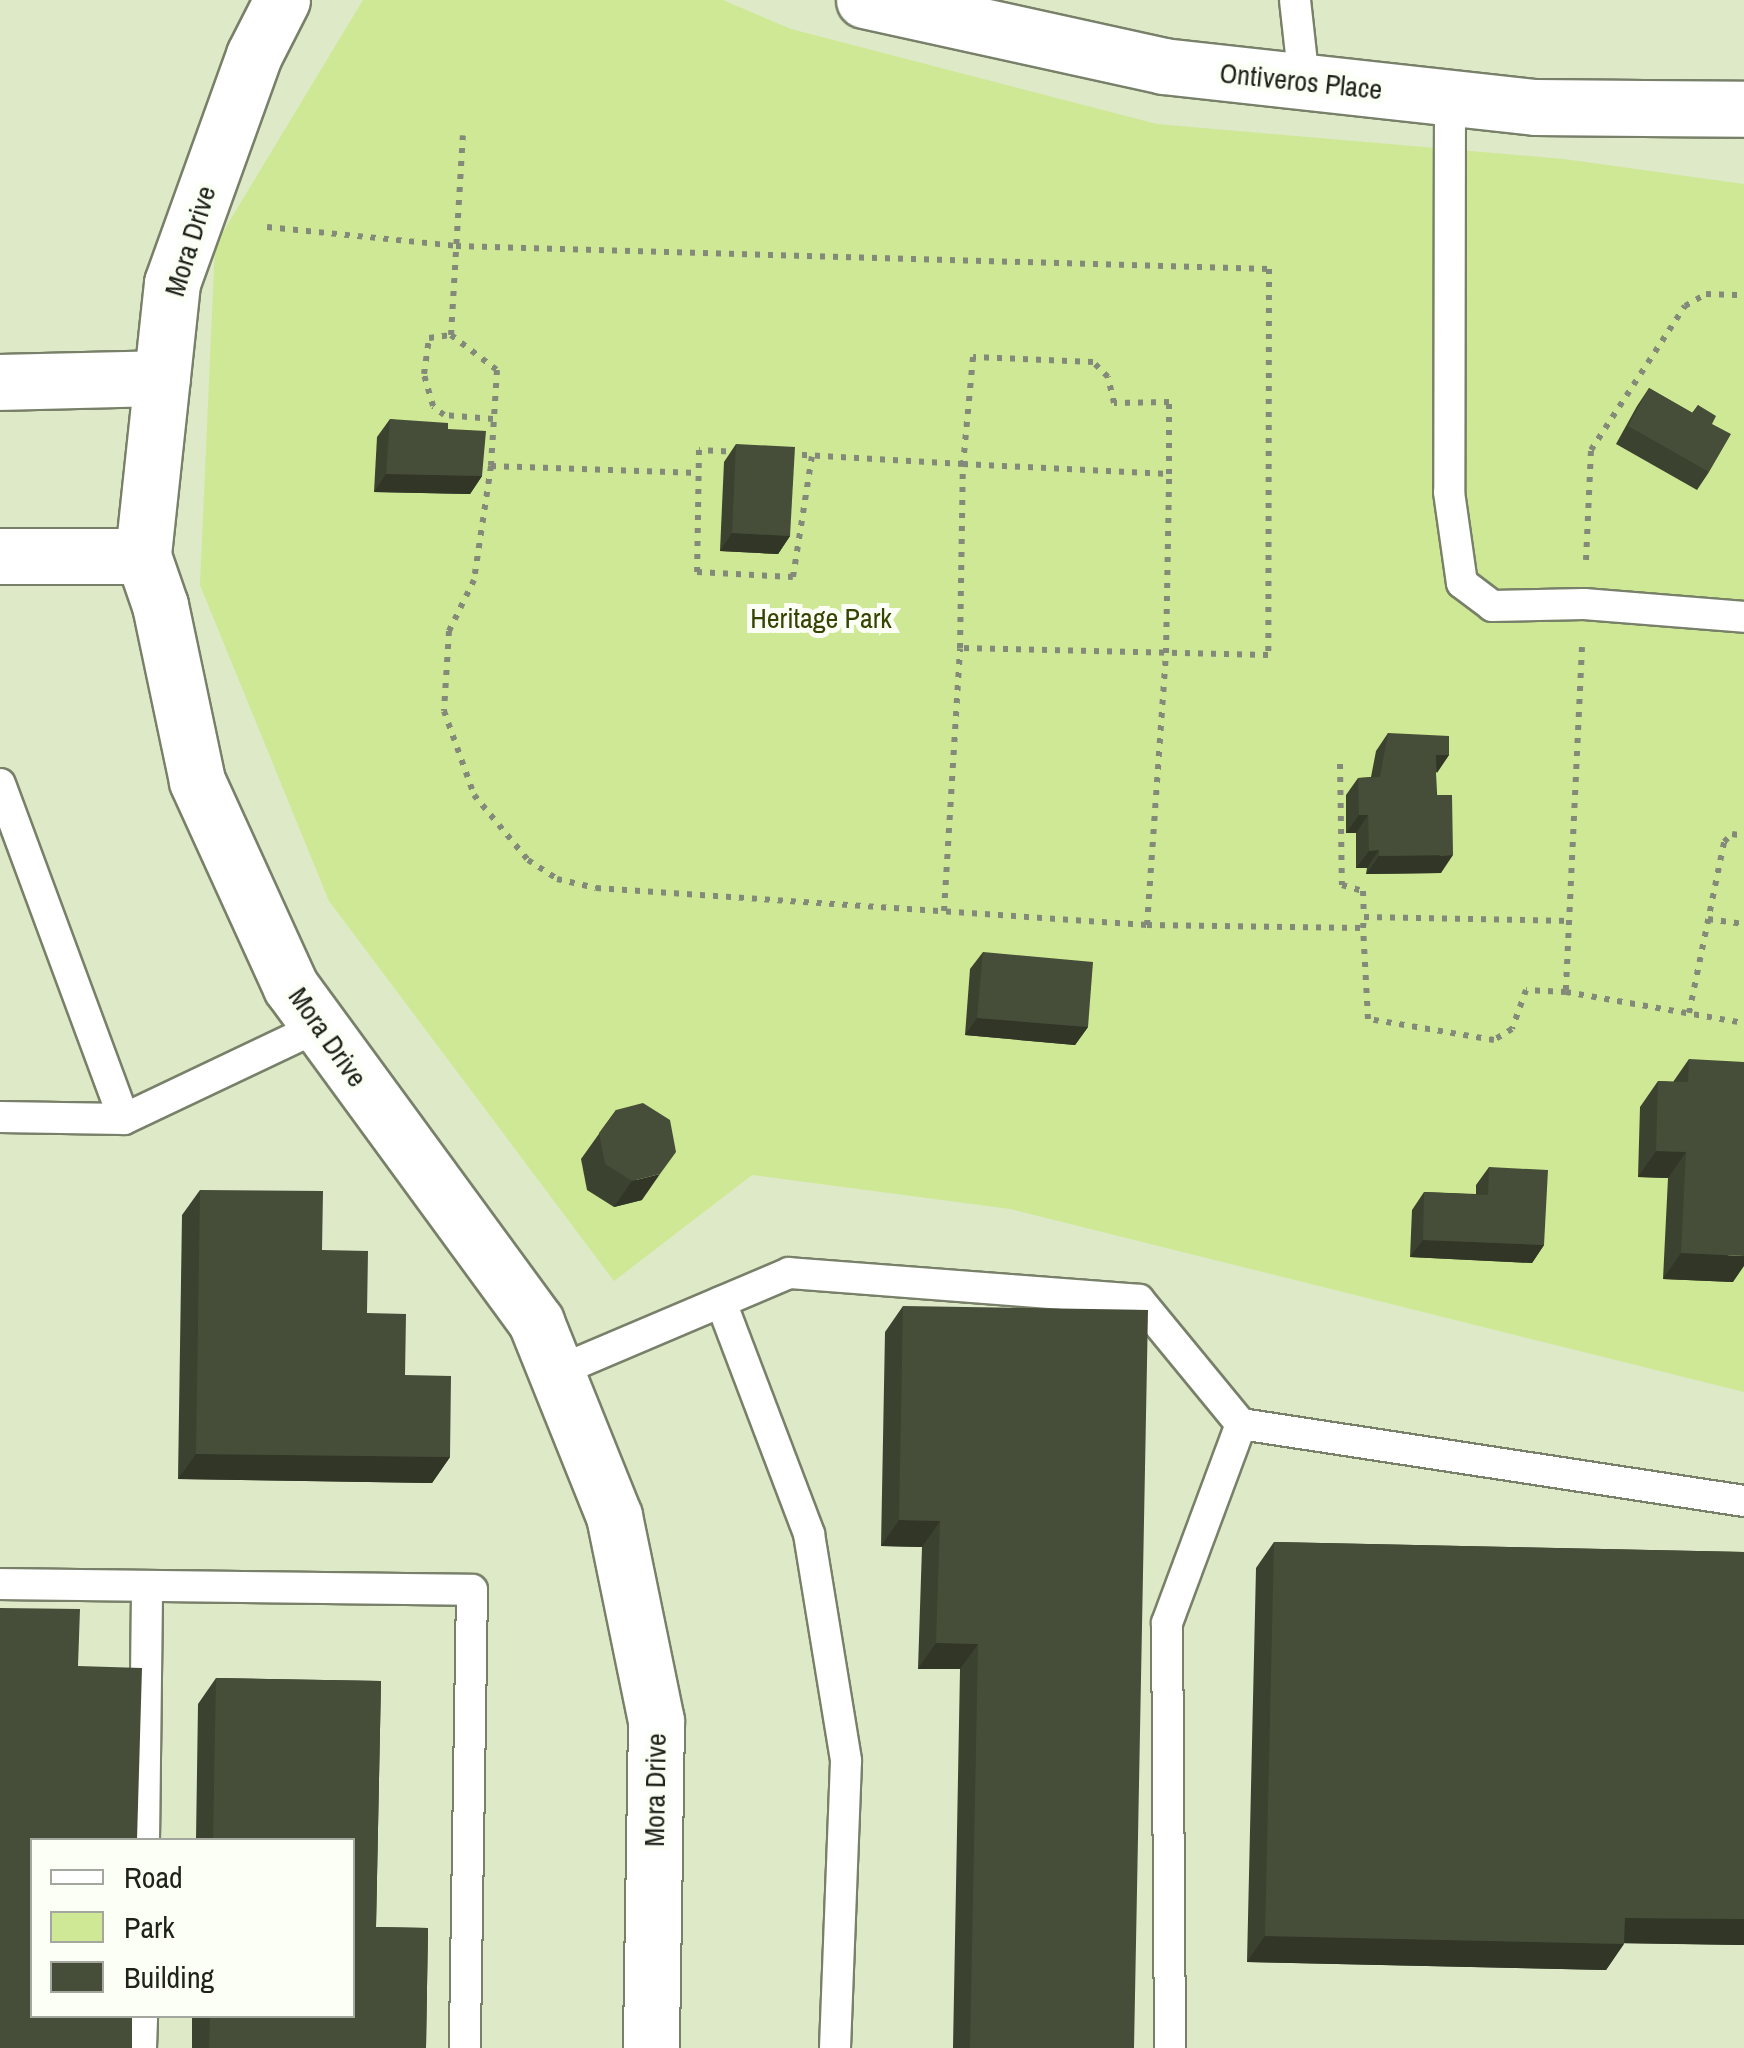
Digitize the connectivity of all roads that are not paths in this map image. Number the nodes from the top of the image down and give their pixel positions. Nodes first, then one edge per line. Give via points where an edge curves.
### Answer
1 (282, 0) edge
2 (864, 0) edge
3 (1295, 0) edge
4 (1304, 82) junction
5 (1450, 98) junction
6 (1744, 109) edge
7 (162, 378) junction
8 (0, 382) edge
9 (0, 556) edge
10 (143, 556) junction
11 (1744, 617) edge
12 (0, 784) edge
13 (318, 1027) junction
14 (0, 1118) edge
15 (124, 1119) junction
16 (721, 1302) junction
17 (556, 1372) junction
18 (1241, 1424) junction
19 (1744, 1501) edge
20 (0, 1584) edge
21 (148, 1586) junction
22 (144, 1838) edge
23 (142, 2018) edge
24 (142, 2048) edge
25 (465, 2048) edge
26 (651, 2048) edge
27 (835, 2048) edge
28 (1170, 2048) edge

1 - 7 street, Mora Drive via 254,55 172,283
2 - 4 street, Ontiveros Place via 1163,66
3 - 4 lane
4 - 5 street, Ontiveros Place
5 - 6 street, Ontiveros Place via 1535,107
5 - 11 lane via 1449,492 1462,583 1492,606 1584,604
7 - 8 street
7 - 10 street, Mora Drive
9 - 10 street
10 - 13 street, Mora Drive via 197,781 291,987
12 - 15 lane
13 - 15 lane
13 - 17 street, Mora Drive via 536,1322
14 - 15 lane
16 - 17 lane
16 - 18 lane via 790,1273 1139,1300
16 - 27 lane via 809,1534 846,1762
17 - 26 street, Mora Drive via 614,1516 656,1721
18 - 19 lane
18 - 28 lane via 1166,1623
20 - 21 lane
21 - 22 lane
21 - 25 lane via 472,1590
23 - 24 lane

